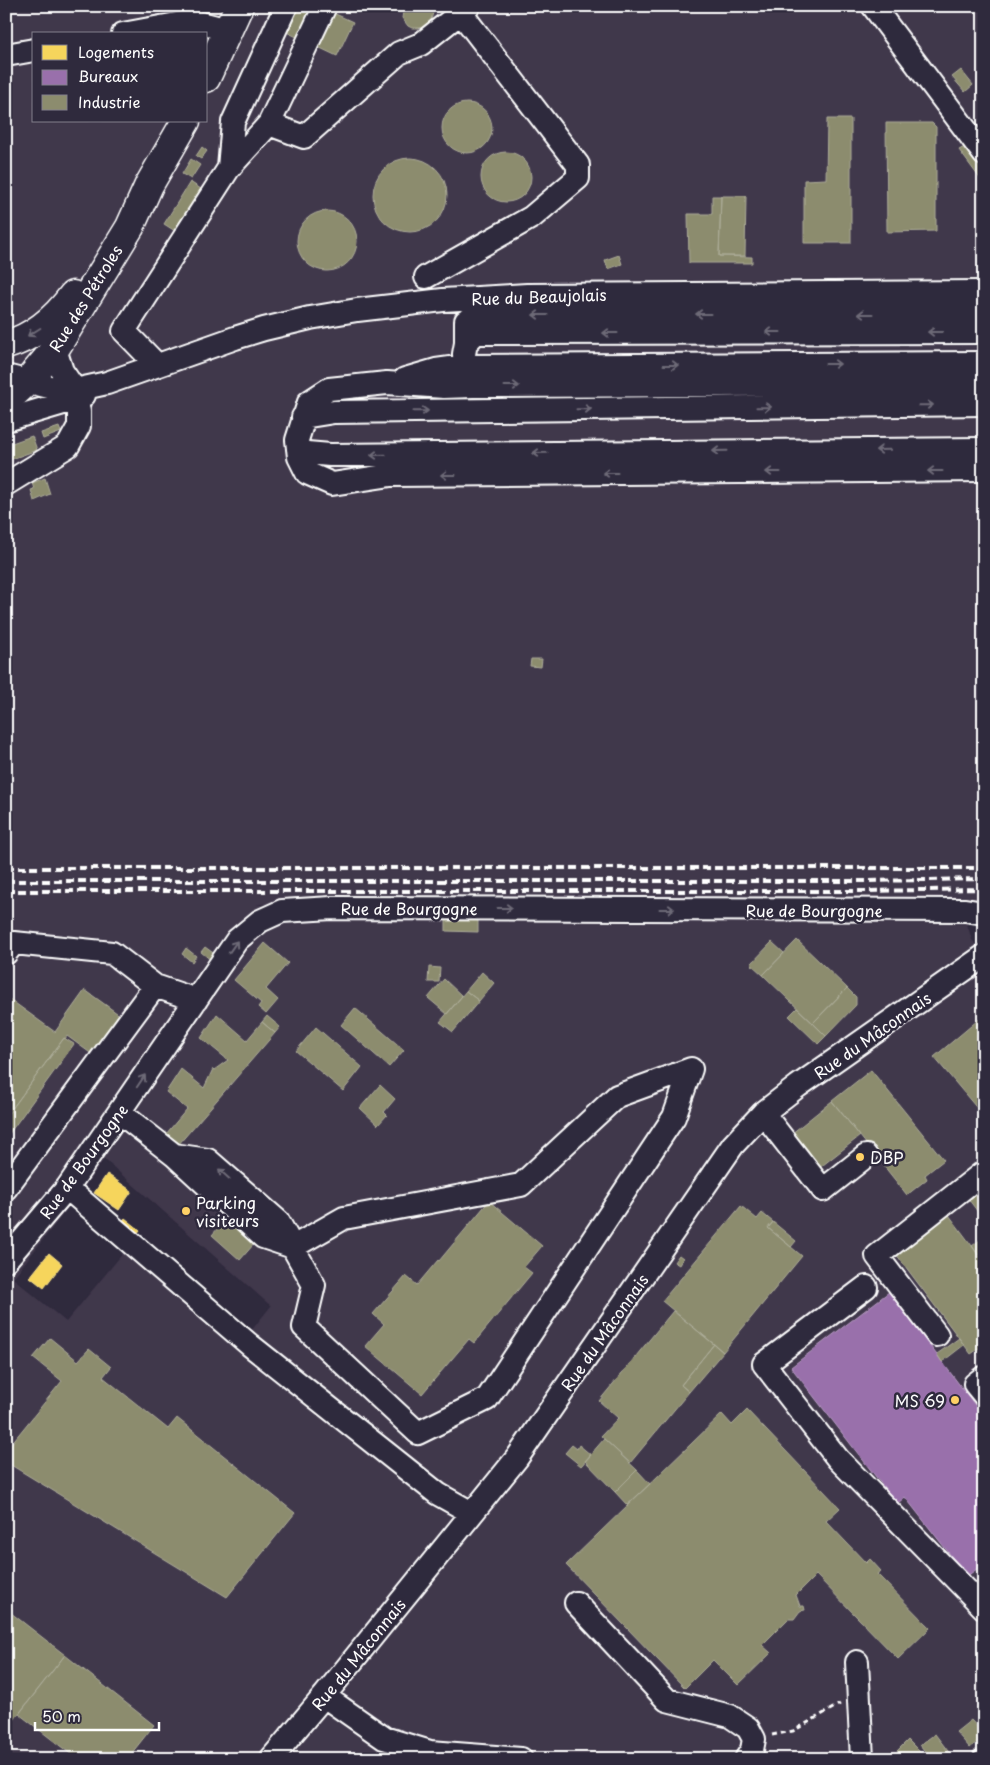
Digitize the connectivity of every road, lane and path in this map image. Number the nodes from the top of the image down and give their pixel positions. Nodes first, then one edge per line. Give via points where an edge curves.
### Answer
1 (286, 6) edge
2 (325, 6) edge
3 (873, 6) edge
4 (457, 11) edge
5 (234, 18) edge
6 (134, 32) edge
7 (32, 50) edge
8 (6, 55) edge
9 (208, 74) edge
10 (185, 122) edge
11 (269, 124) junction
12 (984, 154) edge
13 (229, 168) junction
14 (149, 185) junction
15 (426, 277) dead end
16 (984, 292) edge
17 (984, 313) edge
18 (984, 332) edge
19 (466, 343) junction
20 (6, 345) edge
21 (55, 349) junction
22 (984, 364) edge
23 (157, 365) junction
24 (469, 376) junction
25 (17, 379) edge
26 (984, 384) edge
27 (76, 394) junction
28 (6, 401) edge
29 (984, 404) edge
30 (303, 417) junction
31 (6, 420) edge
32 (298, 448) junction
33 (984, 449) edge
34 (984, 470) edge
35 (6, 484) edge
36 (984, 913) edge
37 (6, 954) edge
38 (984, 956) edge
39 (156, 986) junction
40 (196, 1000) junction
41 (119, 1112) junction
42 (763, 1113) junction
43 (866, 1156) dead end
44 (984, 1172) edge
45 (6, 1188) edge
46 (67, 1188) junction
47 (293, 1246) junction
48 (6, 1260) edge
49 (866, 1287) dead end
50 (937, 1335) dead end
51 (984, 1377) edge
52 (984, 1395) edge
53 (472, 1514) junction
54 (576, 1603) dead end
55 (984, 1608) edge
56 (857, 1662) dead end
57 (324, 1696) junction
58 (859, 1701) junction
59 (984, 1746) edge
60 (750, 1749) edge
61 (271, 1759) edge
62 (521, 1759) edge
63 (862, 1759) edge
64 (966, 1759) edge

1 - 13 street via 233,122
2 - 11 street
3 - 12 street
4 - 11 street via 421,44 399,53 304,137
4 - 15 street via 578,165 578,178 532,217
5 - 6 street via 193,21
5 - 9 main road
7 - 8 street
10 - 14 main road, Rue des Pétroles
11 - 13 street
13 - 23 street via 124,330
14 -> 20 main road, Rue des Pétroles via 60,312 31,335
14 - 21 main road, Rue des Pétroles via 130,227
16 - 23 street, Rue du Beaujolais via 528,294 443,300 310,318 235,338
17 -> 19 street via 478,315 466,321
18 -> 19 street via 476,333
19 - 24 street
21 - 25 main road, Rue des Pétroles
21 - 27 street via 62,371
24 -> 22 street
23 - 27 street, Rue du Beaujolais
24 -> 26 street
24 - 30 street via 436,370 387,383 329,389 309,402
25 - 27 street, Rue du Beaujolais
25 - 28 main road, Rue des Pétroles
27 - 31 street, Rue du Beaujolais
27 - 35 street via 79,426 68,446
30 -> 29 street via 334,412
30 - 32 street
33 -> 32 street via 330,455 307,453
34 -> 32 street via 391,475 332,484 307,473
40 -> 36 street, Rue de Bourgogne via 237,940 260,921 282,911 352,908 965,910
37 - 39 street via 14,943 112,953
38 - 42 street, Rue du Mâconnais
39 - 40 street
39 - 45 street
41 -> 40 street, Rue de Bourgogne
41 - 46 street, Rue de Bourgogne
41 - 47 street via 174,1155 263,1237
42 - 43 street via 823,1190
42 - 53 street, Rue du Mâconnais via 733,1145 517,1458
44 - 50 street via 877,1256
46 - 48 street, Rue de Bourgogne
46 - 53 street via 250,1346 438,1494
47 - 47 street via 314,1285 304,1328 418,1433 487,1399 674,1117 692,1069 616,1096 521,1185 344,1218
49 - 55 street via 764,1364 838,1459
51 - 52 street via 975,1384
53 - 57 street, Rue du Mâconnais
54 - 60 street via 667,1700 730,1716 748,1728
56 - 58 street
57 - 61 street, Rue du Mâconnais
57 - 62 street via 384,1738 430,1752
58 - 60 path via 842,1703 793,1731
58 - 63 street
59 - 64 path

